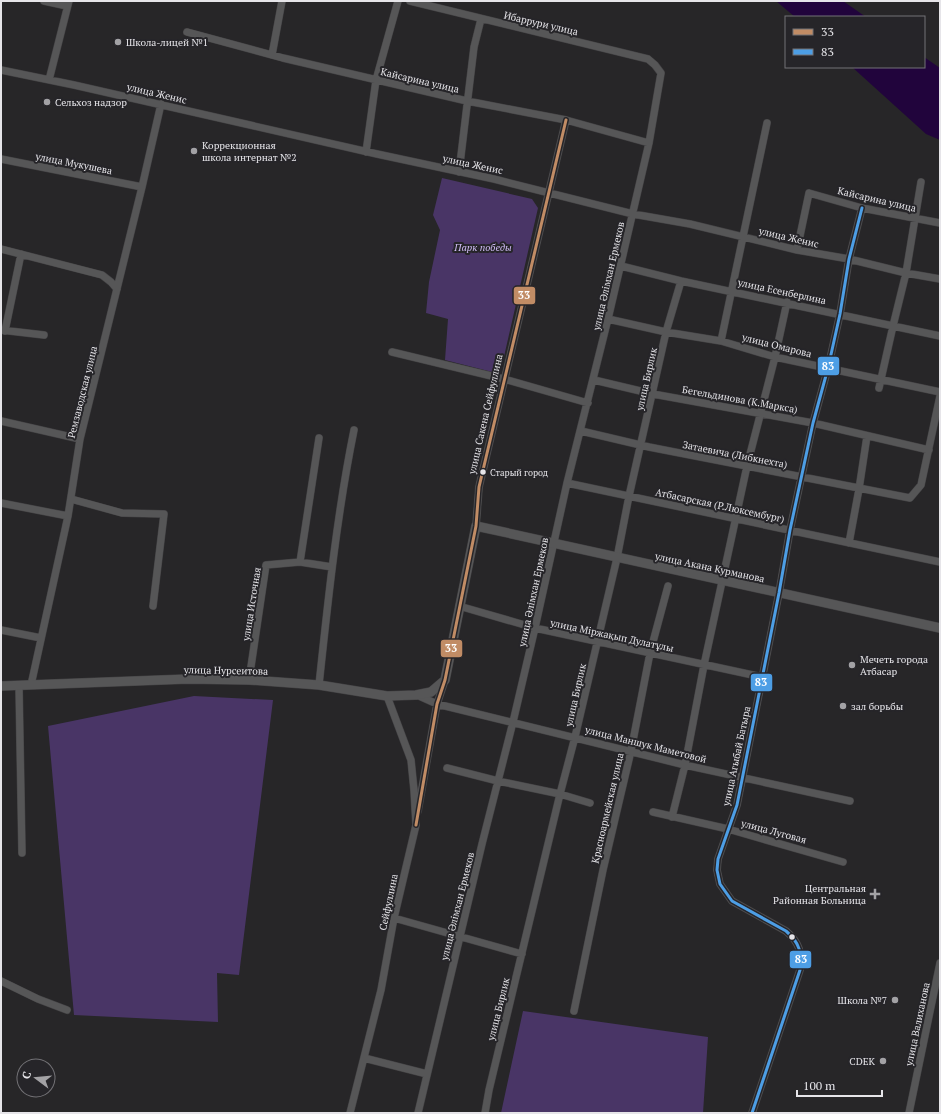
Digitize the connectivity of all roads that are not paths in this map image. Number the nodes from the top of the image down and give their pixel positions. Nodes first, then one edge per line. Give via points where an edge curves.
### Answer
1 (44, 1) edge
2 (282, 1) edge
3 (398, 1) edge
4 (410, 1) edge
5 (68, 4) edge
6 (481, 19) junction
7 (187, 32) dead end
8 (272, 55) junction
9 (1, 70) edge
10 (661, 73) joint
11 (49, 80) junction
12 (376, 80) junction
13 (467, 101) junction
14 (160, 104) junction
15 (566, 120) junction
16 (767, 123) dead end
17 (649, 143) junction
18 (366, 152) junction
19 (1, 159) edge
20 (459, 172) junction
21 (921, 182) dead end
22 (142, 187) junction
23 (548, 192) junction
24 (862, 208) junction
25 (633, 214) junction
26 (915, 218) junction
27 (940, 223) edge
28 (742, 236) junction
29 (1, 249) edge
30 (797, 250) junction
31 (21, 254) junction
32 (849, 259) junction
33 (621, 266) junction
34 (906, 273) junction
35 (940, 279) edge
36 (681, 280) junction
37 (117, 289) junction
38 (731, 290) junction
39 (787, 302) junction
40 (840, 314) junction
41 (608, 319) junction
42 (892, 326) junction
43 (3, 331) edge
44 (666, 332) junction
45 (44, 335) dead end
46 (940, 336) edge
47 (721, 341) junction
48 (392, 352) dead end
49 (775, 357) junction
50 (828, 368) junction
51 (504, 379) junction
52 (881, 379) junction
53 (594, 380) junction
54 (879, 388) dead end
55 (940, 392) edge
56 (653, 394) junction
57 (940, 396) edge
58 (588, 403) junction
59 (760, 413) junction
60 (1, 421) edge
61 (813, 423) junction
62 (354, 430) dead end
63 (581, 430) junction
64 (867, 436) junction
65 (318, 438) dead end
66 (80, 440) junction
67 (641, 446) junction
68 (928, 450) junction
69 (747, 466) junction
70 (802, 478) junction
71 (567, 482) junction
72 (859, 489) junction
73 (628, 496) junction
74 (71, 499) junction
75 (1, 503) edge
76 (68, 516) junction
77 (736, 519) junction
78 (476, 526) junction
79 (790, 530) junction
80 (553, 543) junction
81 (849, 543) junction
82 (617, 558) junction
83 (300, 562) junction
84 (940, 562) edge
85 (332, 568) junction
86 (723, 581) junction
87 (668, 586) dead end
88 (779, 593) junction
89 (154, 606) dead end
90 (459, 606) junction
91 (535, 628) junction
92 (940, 628) edge
93 (1, 630) edge
94 (42, 638) junction
95 (597, 641) junction
96 (650, 653) junction
97 (704, 665) junction
98 (762, 677) junction
99 (249, 680) junction
100 (445, 680) junction
101 (30, 685) junction
102 (319, 685) junction
103 (1, 686) edge
104 (19, 686) junction
105 (416, 695) junction
106 (387, 696) junction
107 (437, 704) junction
108 (513, 722) junction
109 (575, 738) junction
110 (631, 751) junction
111 (685, 765) junction
112 (447, 768) dead end
113 (743, 777) junction
114 (498, 781) junction
115 (560, 794) junction
116 (850, 801) dead end
117 (590, 804) dead end
118 (653, 812) dead end
119 (672, 816) junction
120 (416, 825) junction
121 (728, 829) junction
122 (22, 853) dead end
123 (843, 862) dead end
124 (394, 918) junction
125 (460, 937) junction
126 (522, 954) junction
127 (940, 962) edge
128 (1, 981) edge
129 (67, 1010) dead end
130 (574, 1011) dead end
131 (364, 1058) junction
132 (427, 1074) junction
133 (350, 1113) edge
134 (418, 1113) edge
135 (485, 1113) edge
136 (752, 1113) edge
137 (909, 1113) edge

1 - 5 street
2 - 8 street
3 - 12 street
4 - 6 street, Ибаррури улица
5 - 11 street
6 - 10 street, Ибаррури улица via 648,59
6 - 13 street via 474,47
7 - 8 street, Кайсарина улица
8 - 12 street, Кайсарина улица
9 - 11 street, улица Женис
10 - 17 street, улица Әлімхан Ермеков
11 - 14 street, улица Женис
12 - 13 street, Кайсарина улица
12 - 18 street
13 - 15 street, Кайсарина улица
13 - 20 street
14 - 18 street, улица Женис
14 - 22 street, Ремзаводская улица
15 - 17 street, Кайсарина улица
15 - 23 street, улица Сакена Сейфуллина
16 - 28 street
17 - 25 street, улица Әлімхан Ермеков
18 - 20 street, улица Женис
19 - 22 street, улица Мукушева
20 - 23 street, улица Женис
21 - 26 street
22 - 37 street, Ремзаводская улица
23 - 25 street, улица Женис
23 - 51 street, улица Сакена Сейфуллина
24 - 26 street, Кайсарина улица
24 - 30 street, Кайсарина улица via 809,193
24 - 32 street, улица Агыбай Батыра
25 - 28 street, улица Женис
25 - 33 street, улица Әлімхан Ермеков
26 - 27 street, Кайсарина улица
26 - 34 street
28 - 30 street, улица Женис
28 - 38 street
29 - 31 street
30 - 32 street, улица Женис
31 - 37 street via 102,275
31 - 43 street
32 - 34 street, улица Женис
32 - 40 street, улица Агыбай Батыра
33 - 36 street, улица Есенберлина
33 - 41 street, улица Әлімхан Ермеков
34 - 35 street, улица Женис
34 - 42 street
36 - 38 street, улица Есенберлина
36 - 44 street, улица Бирлик
37 - 66 street, Ремзаводская улица
38 - 39 street, улица Есенберлина
38 - 47 street
39 - 40 street, улица Есенберлина
39 - 49 street
40 - 42 street, улица Есенберлина
40 - 50 street, улица Агыбай Батыра
41 - 44 street, улица Омарова
41 - 53 street, улица Әлімхан Ермеков
42 - 46 street, улица Есенберлина
42 - 52 street
43 - 45 street
44 - 47 street, улица Омарова
44 - 56 street, улица Бирлик
47 - 49 street, улица Омарова
48 - 51 street
49 - 50 street, улица Омарова
49 - 59 street
50 - 52 street, улица Омарова
50 - 61 street, улица Агыбай Батыра
51 - 58 street
51 - 78 street, улица Сакена Сейфуллина via 479,487
52 - 54 street
52 - 55 street, улица Омарова
53 - 56 street, Бегельдинова (К.Маркса)
53 - 58 street, улица Әлімхан Ермеков
56 - 59 street, Бегельдинова (К.Маркса)
56 - 67 street, улица Бирлик
57 - 68 street
58 - 63 street, улица Әлімхан Ермеков
59 - 61 street, Бегельдинова (К.Маркса)
59 - 69 street
60 - 66 street
61 - 64 street, Бегельдинова (К.Маркса)
61 - 70 street, улица Агыбай Батыра
62 - 85 street
63 - 67 street, Затаевича (Либкнехта)
63 - 71 street, улица Әлімхан Ермеков
64 - 68 street, Бегельдинова (К.Маркса)
64 - 72 street
65 - 83 street
66 - 74 street, Ремзаводская улица
67 - 69 street, Затаевича (Либкнехта)
67 - 73 street, улица Бирлик
68 - 72 street, Затаевича (Либкнехта) via 921,485 910,498
69 - 70 street, Затаевича (Либкнехта)
69 - 77 street
70 - 72 street, Затаевича (Либкнехта)
70 - 79 street, улица Агыбай Батыра
71 - 73 street, Атбасарская (Р.Люксембург)
71 - 80 street, улица Әлімхан Ермеков
72 - 81 street
73 - 77 street, Атбасарская (Р.Люксембург)
73 - 82 street, улица Бирлик
74 - 76 street, Ремзаводская улица
74 - 89 street via 122,513 164,514
75 - 76 street
76 - 94 street, Ремзаводская улица
77 - 79 street, Атбасарская (Р.Люксембург)
77 - 86 street
78 - 80 main road, улица Акана Курманова
78 - 90 main road, улица Сакена Сейфуллина
79 - 81 street, Атбасарская (Р.Люксембург)
79 - 88 street, улица Агыбай Батыра
80 - 82 main road, улица Акана Курманова
80 - 91 street, улица Әлімхан Ермеков
81 - 84 street, Атбасарская (Р.Люксембург)
82 - 86 main road, улица Акана Курманова
82 - 95 street, улица Бирлик
83 - 85 street, улица Источная
83 - 99 street, улица Источная via 266,565
85 - 102 street
86 - 88 main road, улица Акана Курманова
86 - 97 street
87 - 96 street, Красноармейская улица
88 - 92 main road, улица Акана Курманова
88 - 98 street, улица Агыбай Батыра
90 - 91 street, улица Міржақып Дулатұлы
90 - 100 main road, улица Сакена Сейфуллина
91 - 95 street, улица Міржақып Дулатұлы
91 - 108 street, улица Әлімхан Ермеков
93 - 94 street
94 - 101 street, Ремзаводская улица
95 - 96 street, улица Міржақып Дулатұлы
95 - 109 street, улица Бирлик
96 - 97 street, улица Міржақып Дулатұлы
96 - 110 street, Красноармейская улица
97 - 98 street, улица Міржақып Дулатұлы
97 - 111 street
98 - 113 street, улица Агыбай Батыра
99 - 101 main road, улица Нурсеитова via 188,679
99 - 102 main road, улица Нурсеитова
100 - 105 main road, улица Нурсеитова via 431,692
100 - 107 street, улица Сакена Сейфуллина
101 - 104 main road, улица Нурсеитова
102 - 106 main road, улица Нурсеитова
103 - 104 main road, улица Нурсеитова
104 - 122 street
105 - 106 main road, улица Нурсеитова
105 - 107 street, улица Маншук Маметовой
106 - 120 street, Сейфуллина via 411,760
107 - 108 street, улица Маншук Маметовой
107 - 120 street, улица Сакена Сейфуллина
108 - 109 street, улица Маншук Маметовой
108 - 114 street, улица Әлімхан Ермеков
109 - 110 street, улица Маншук Маметовой
109 - 115 street, улица Бирлик
110 - 111 street, улица Маншук Маметовой
110 - 130 street, Красноармейская улица
111 - 113 street, улица Маншук Маметовой
111 - 119 street
112 - 114 street
113 - 116 street, улица Маншук Маметовой
113 - 121 street, улица Агыбай Батыра
114 - 115 street
114 - 125 street, улица Әлімхан Ермеков
115 - 117 street
115 - 126 street, улица Бирлик
118 - 119 street, улица Луговая
119 - 121 street, улица Луговая
120 - 124 street, Сейфуллина
121 - 123 street, улица Луговая
121 - 136 street, улица Агыбай Батыра via 717,870 724,891 732,901 786,931 801,951 800,970
124 - 125 street
124 - 131 street, Сейфуллина via 381,990
125 - 126 street
125 - 132 street, улица Әлімхан Ермеков
126 - 135 street, улица Бирлик
127 - 137 street, улица Валиханова
128 - 129 street
131 - 132 street
131 - 133 street, Сейфуллина
132 - 134 street, улица Әлімхан Ермеков

